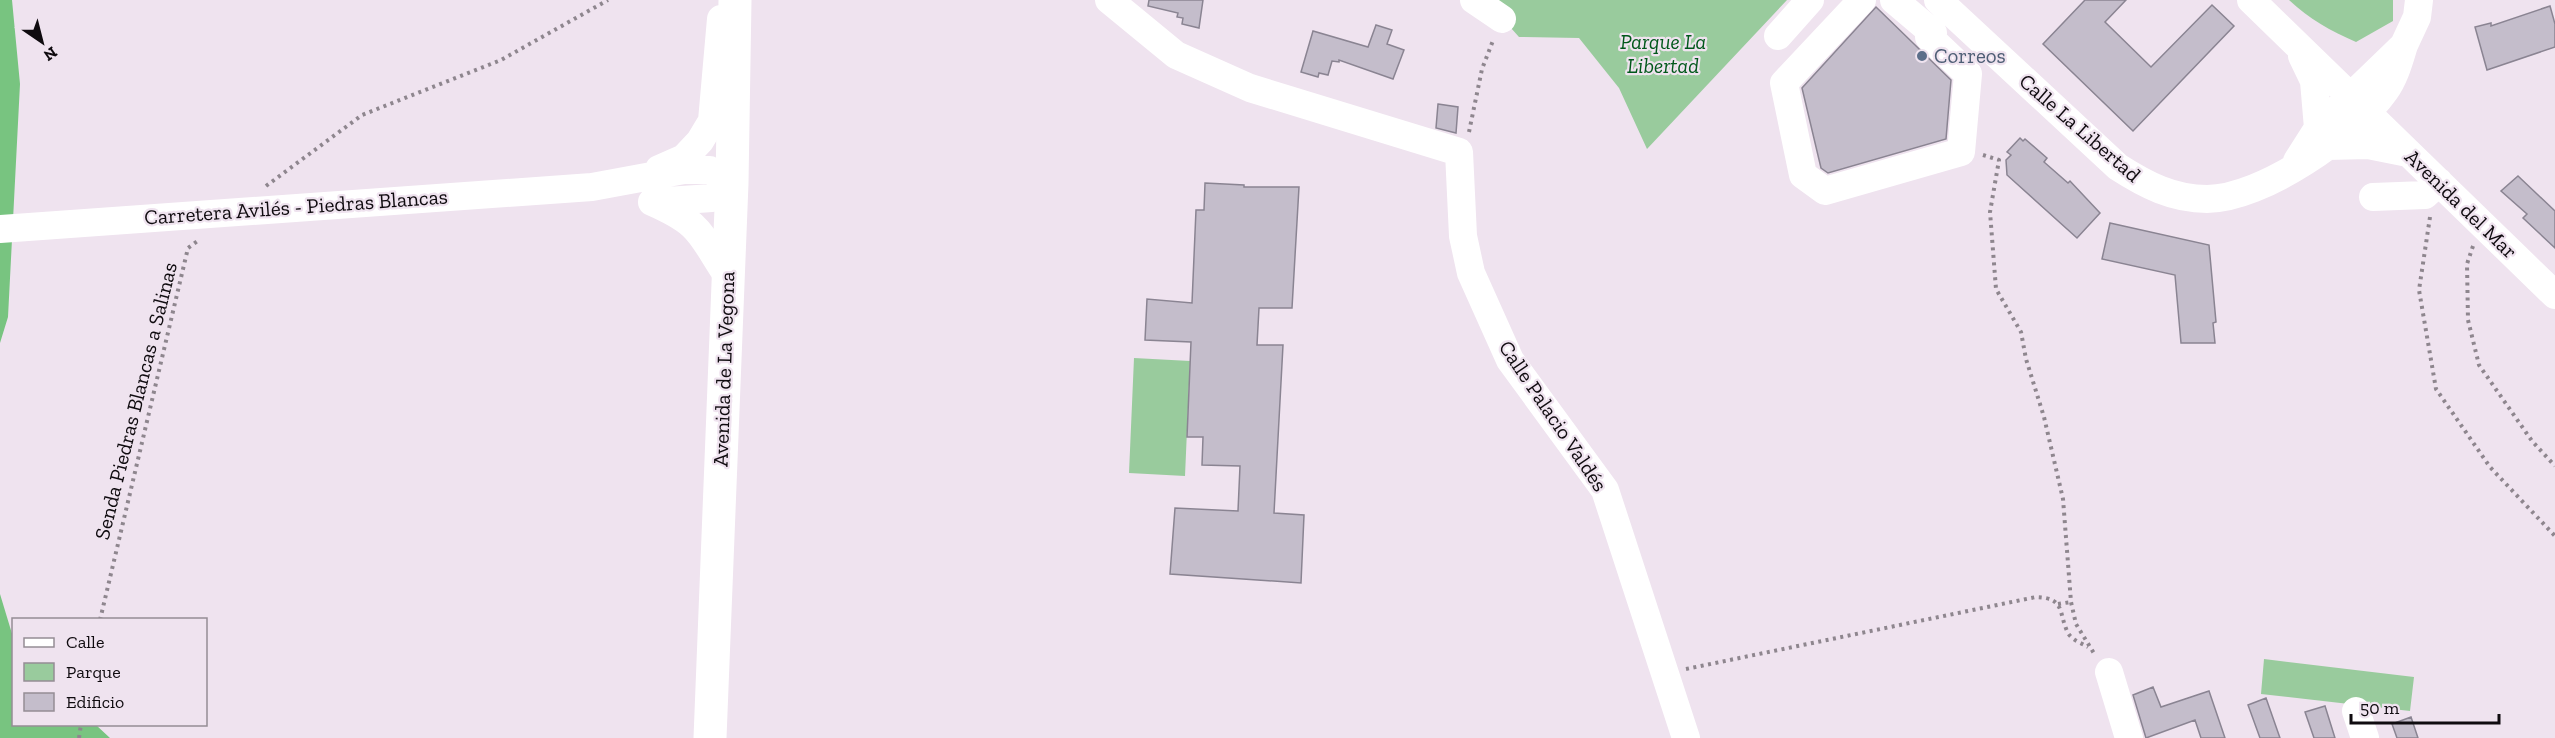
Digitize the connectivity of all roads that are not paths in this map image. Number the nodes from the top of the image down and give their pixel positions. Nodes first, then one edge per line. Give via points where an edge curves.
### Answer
1 (727, 0) edge
2 (735, 0) edge
3 (1109, 0) edge
4 (1474, 0) edge
5 (1810, 0) edge
6 (1862, 0) edge
7 (2251, 0) edge
8 (2419, 0) edge
9 (1891, 9) edge
10 (1502, 19) road end
11 (1938, 21) edge
12 (1778, 36) dead end
13 (2296, 43) junction
14 (2358, 104) junction
15 (2323, 137) junction
16 (2409, 153) junction
17 (732, 183) junction
18 (2441, 184) junction
19 (645, 190) junction
20 (2373, 197) dead end
21 (0, 229) edge
22 (727, 275) junction
23 (2555, 295) edge
24 (2109, 672) road end
25 (2356, 711) dead end
26 (710, 738) edge
27 (1686, 738) edge
28 (2129, 738) edge
29 (2365, 738) edge

1 - 19 street via 722,13 711,121 684,158
2 - 17 main road, Avenida de La Vegona
3 - 27 street, Calle Palacio Valdés via 1176,56 1250,88 1460,152 1463,236 1471,273 1510,360 1605,490
4 - 10 street
5 - 12 street
6 - 11 street via 1784,83 1803,175 1825,191 1961,152 1968,74
7 - 13 street, Avenida del Mar
8 - 14 street, Calle La Libertad via 2417,17 2387,89
9 - 11 street via 1917,33
11 - 15 street, Calle La Libertad via 2118,167 2145,185 2178,195 2206,199 2230,197 2253,189 2295,166
13 - 14 street, Avenida del Mar
13 - 15 street via 2314,81
14 - 15 street, Calle La Libertad
14 - 16 street, Avenida del Mar
15 - 16 street
16 - 18 street, Avenida del Mar
17 - 19 street, Carretera Avilés - Piedras Blancas via 712,198
17 - 22 main road, Avenida de La Vegona
18 - 20 street via 2425,195
18 - 23 street, Avenida del Mar
19 - 21 street, Carretera Avilés - Piedras Blancas via 592,187
19 - 22 street, Carretera Avilés - Piedras Blancas via 702,232
22 - 26 main road, Avenida de La Vegona
24 - 28 street
25 - 29 street

